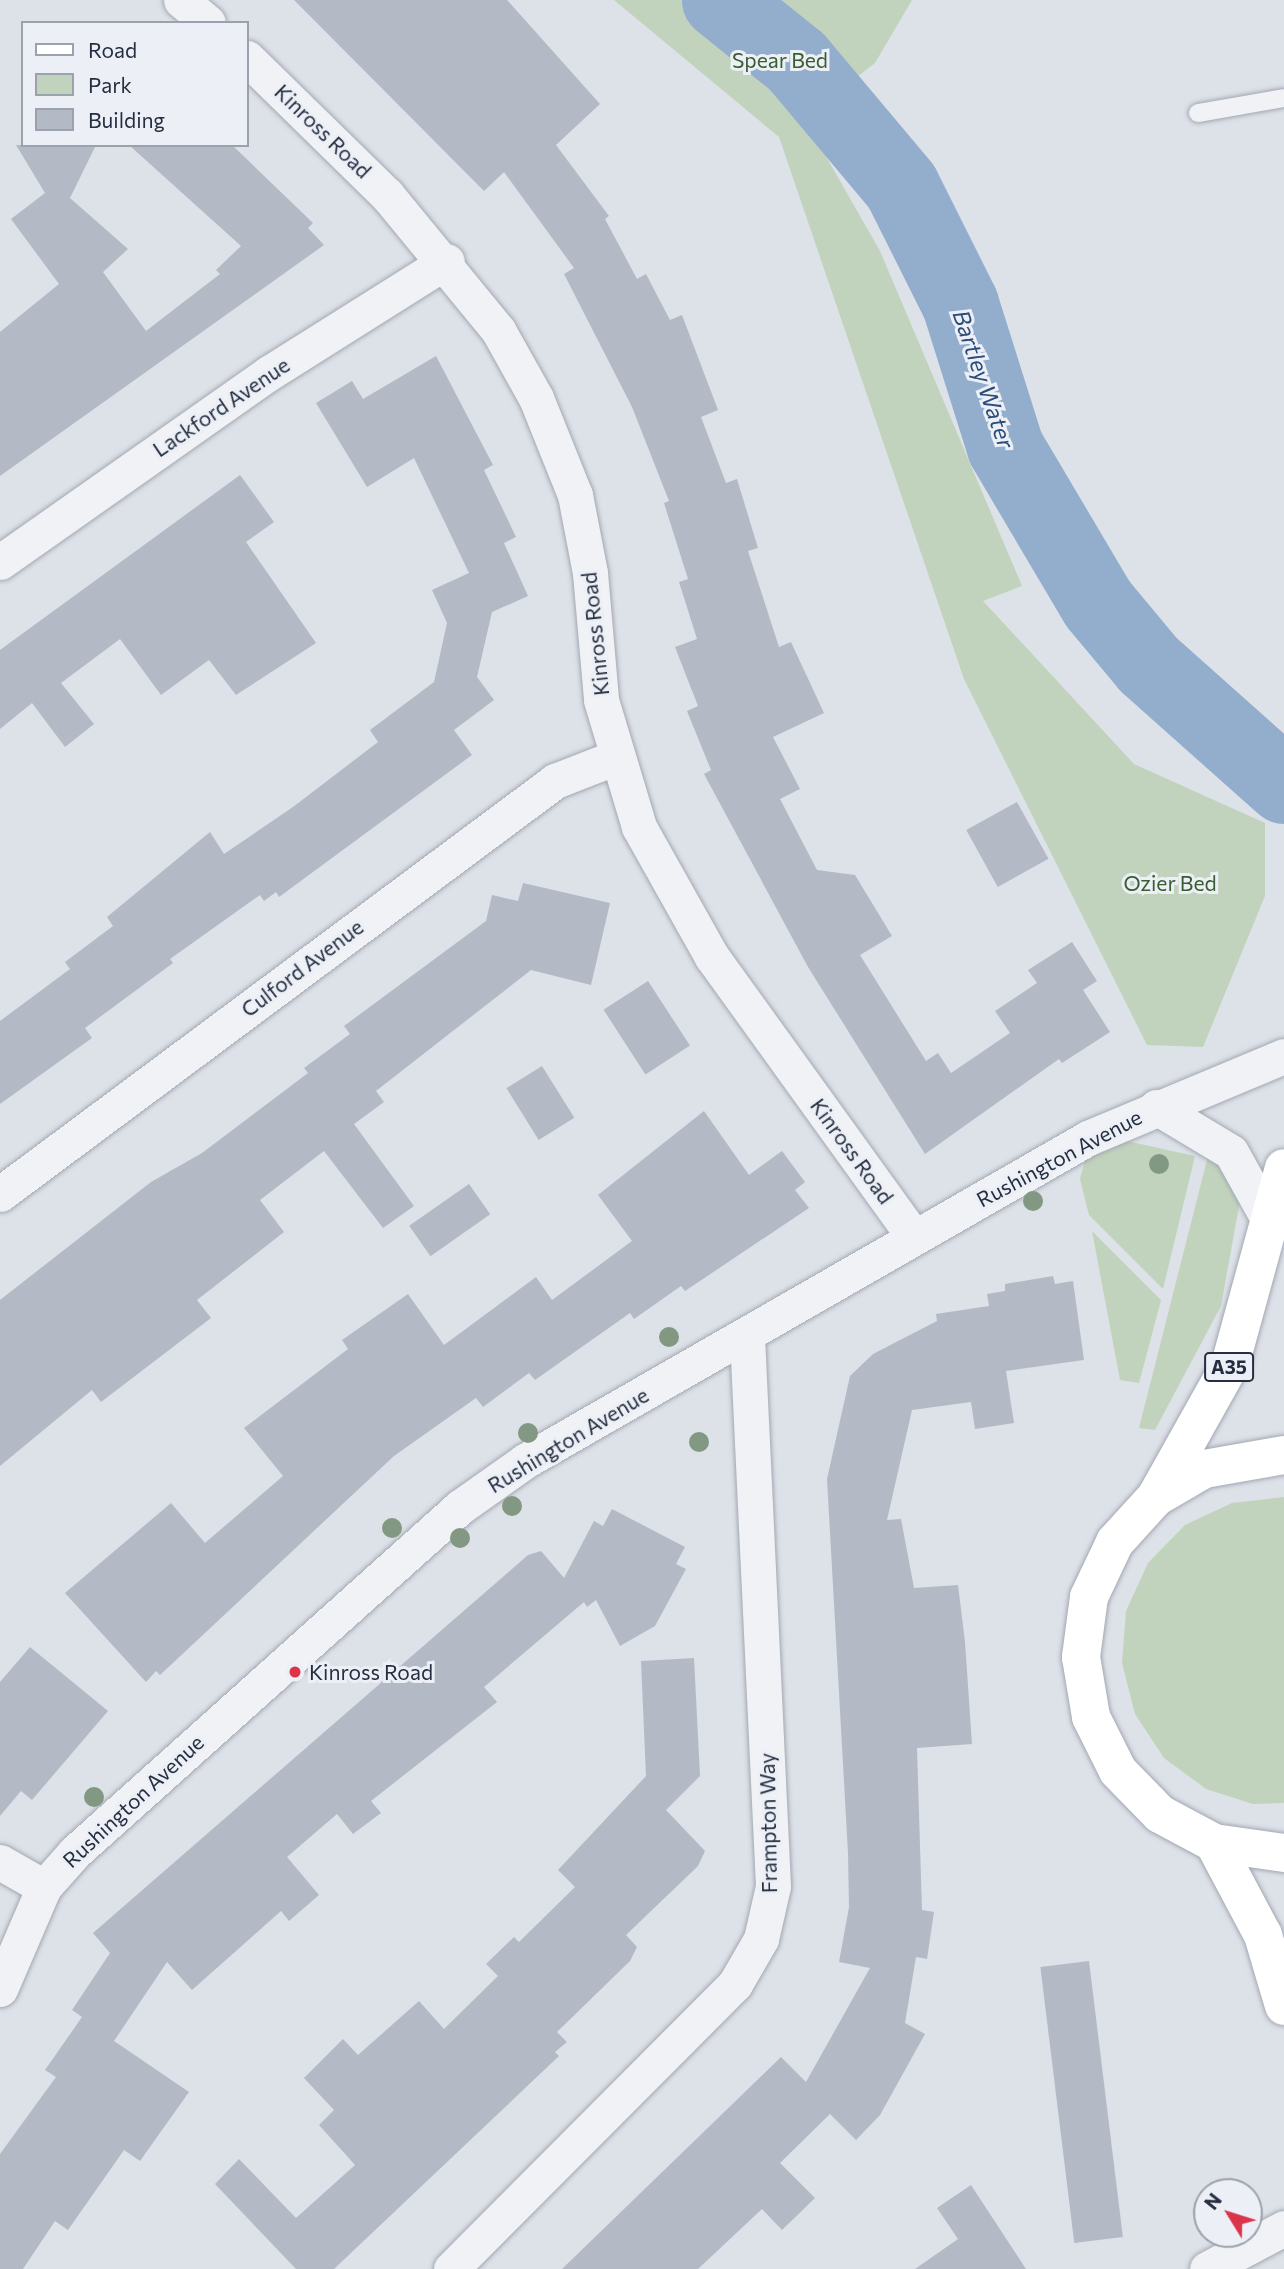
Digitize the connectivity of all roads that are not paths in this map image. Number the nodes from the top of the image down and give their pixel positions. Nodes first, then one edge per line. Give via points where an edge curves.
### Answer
1 (181, 0) edge
2 (206, 21) edge
3 (248, 59) edge
4 (1284, 98) edge
5 (1198, 113) dead end
6 (447, 261) junction
7 (0, 562) edge
8 (614, 758) junction
9 (1284, 1056) edge
10 (1156, 1107) junction
11 (1284, 1168) edge
12 (0, 1194) edge
13 (1271, 1224) junction
14 (914, 1237) junction
15 (747, 1337) junction
16 (1284, 1455) edge
17 (1156, 1497) junction
18 (1213, 1843) junction
19 (1284, 1853) edge
20 (0, 1862) edge
21 (44, 1887) junction
22 (0, 1989) edge
23 (1284, 2006) edge
24 (1284, 2228) edge
25 (451, 2269) edge
26 (1207, 2269) edge

1 - 2 street
3 - 6 street, Kinross Road via 339,143
4 - 5 lane
6 - 7 street, Lackford Avenue via 270,373
6 - 8 street, Kinross Road via 498,330 536,398 571,484 590,573 601,700
8 - 12 street, Culford Avenue via 555,781
8 - 14 street, Kinross Road via 639,827 712,957
9 - 10 street, Rushington Avenue
10 - 13 street, Rushington Avenue via 1231,1152
10 - 14 street, Rushington Avenue via 1088,1138
11 - 13 main road, A35
13 - 17 main road, A35 via 1230,1365
14 - 15 street, Rushington Avenue
15 - 21 street, Rushington Avenue via 525,1461 460,1507 120,1811
15 - 25 street, Frampton Way via 773,1886 761,1939 735,1984
16 - 17 main road via 1258,1454 1204,1469
17 - 18 main road via 1115,1542 1089,1597 1081,1657 1091,1717 1127,1780 1160,1814
18 - 19 main road
18 - 23 main road via 1263,1935
20 - 21 street
21 - 22 street, Rushington Avenue
24 - 26 street

